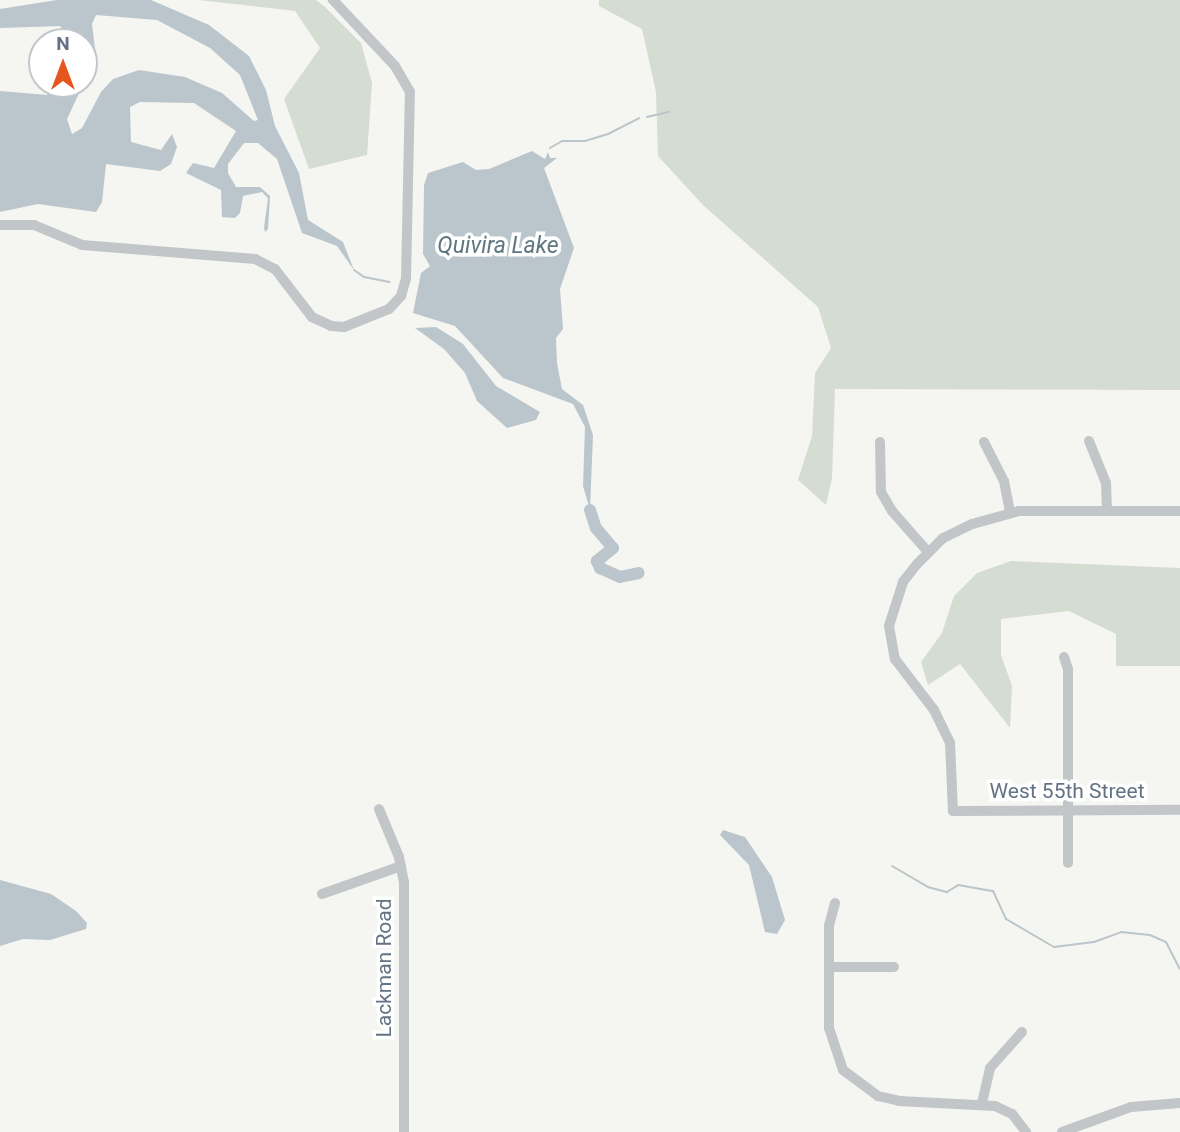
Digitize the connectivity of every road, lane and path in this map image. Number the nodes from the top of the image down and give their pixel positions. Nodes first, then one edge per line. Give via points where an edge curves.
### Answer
1 (333, 0) edge
2 (0, 225) edge
3 (1089, 441) dead end
4 (880, 442) dead end
5 (984, 442) dead end
6 (1107, 510) junction
7 (1180, 511) edge
8 (1010, 512) junction
9 (928, 552) junction
10 (1064, 657) dead end
11 (379, 809) dead end
12 (1180, 810) edge
13 (1069, 811) junction
14 (1068, 863) dead end
15 (401, 866) junction
16 (322, 894) dead end
17 (835, 902) dead end
18 (829, 967) junction
19 (894, 967) dead end
20 (1022, 1032) dead end
21 (982, 1103) junction
22 (1180, 1103) edge
23 (404, 1132) edge
24 (1026, 1132) edge
25 (1062, 1132) edge

1 - 2 street via 403,76 411,101 404,288 389,309 344,327 322,324 275,269 255,259 82,245 44,228
3 - 6 street via 1106,483
4 - 9 street via 881,492 891,511
5 - 8 street via 1004,481
6 - 7 street
6 - 8 street
8 - 9 street via 971,524
9 - 13 street, West 55th Street via 903,582 890,612 889,639 895,659 934,710 950,743 953,811
10 - 13 street
11 - 15 street, Lackman Road
12 - 13 street, West 55th Street
13 - 14 street
15 - 16 street
15 - 23 street, Lackman Road
17 - 18 street via 829,926
18 - 19 street
18 - 21 street via 832,1041 843,1070 878,1096 900,1101
20 - 21 street via 1007,1043 990,1068
21 - 24 street via 1013,1114
22 - 25 street via 1131,1107

